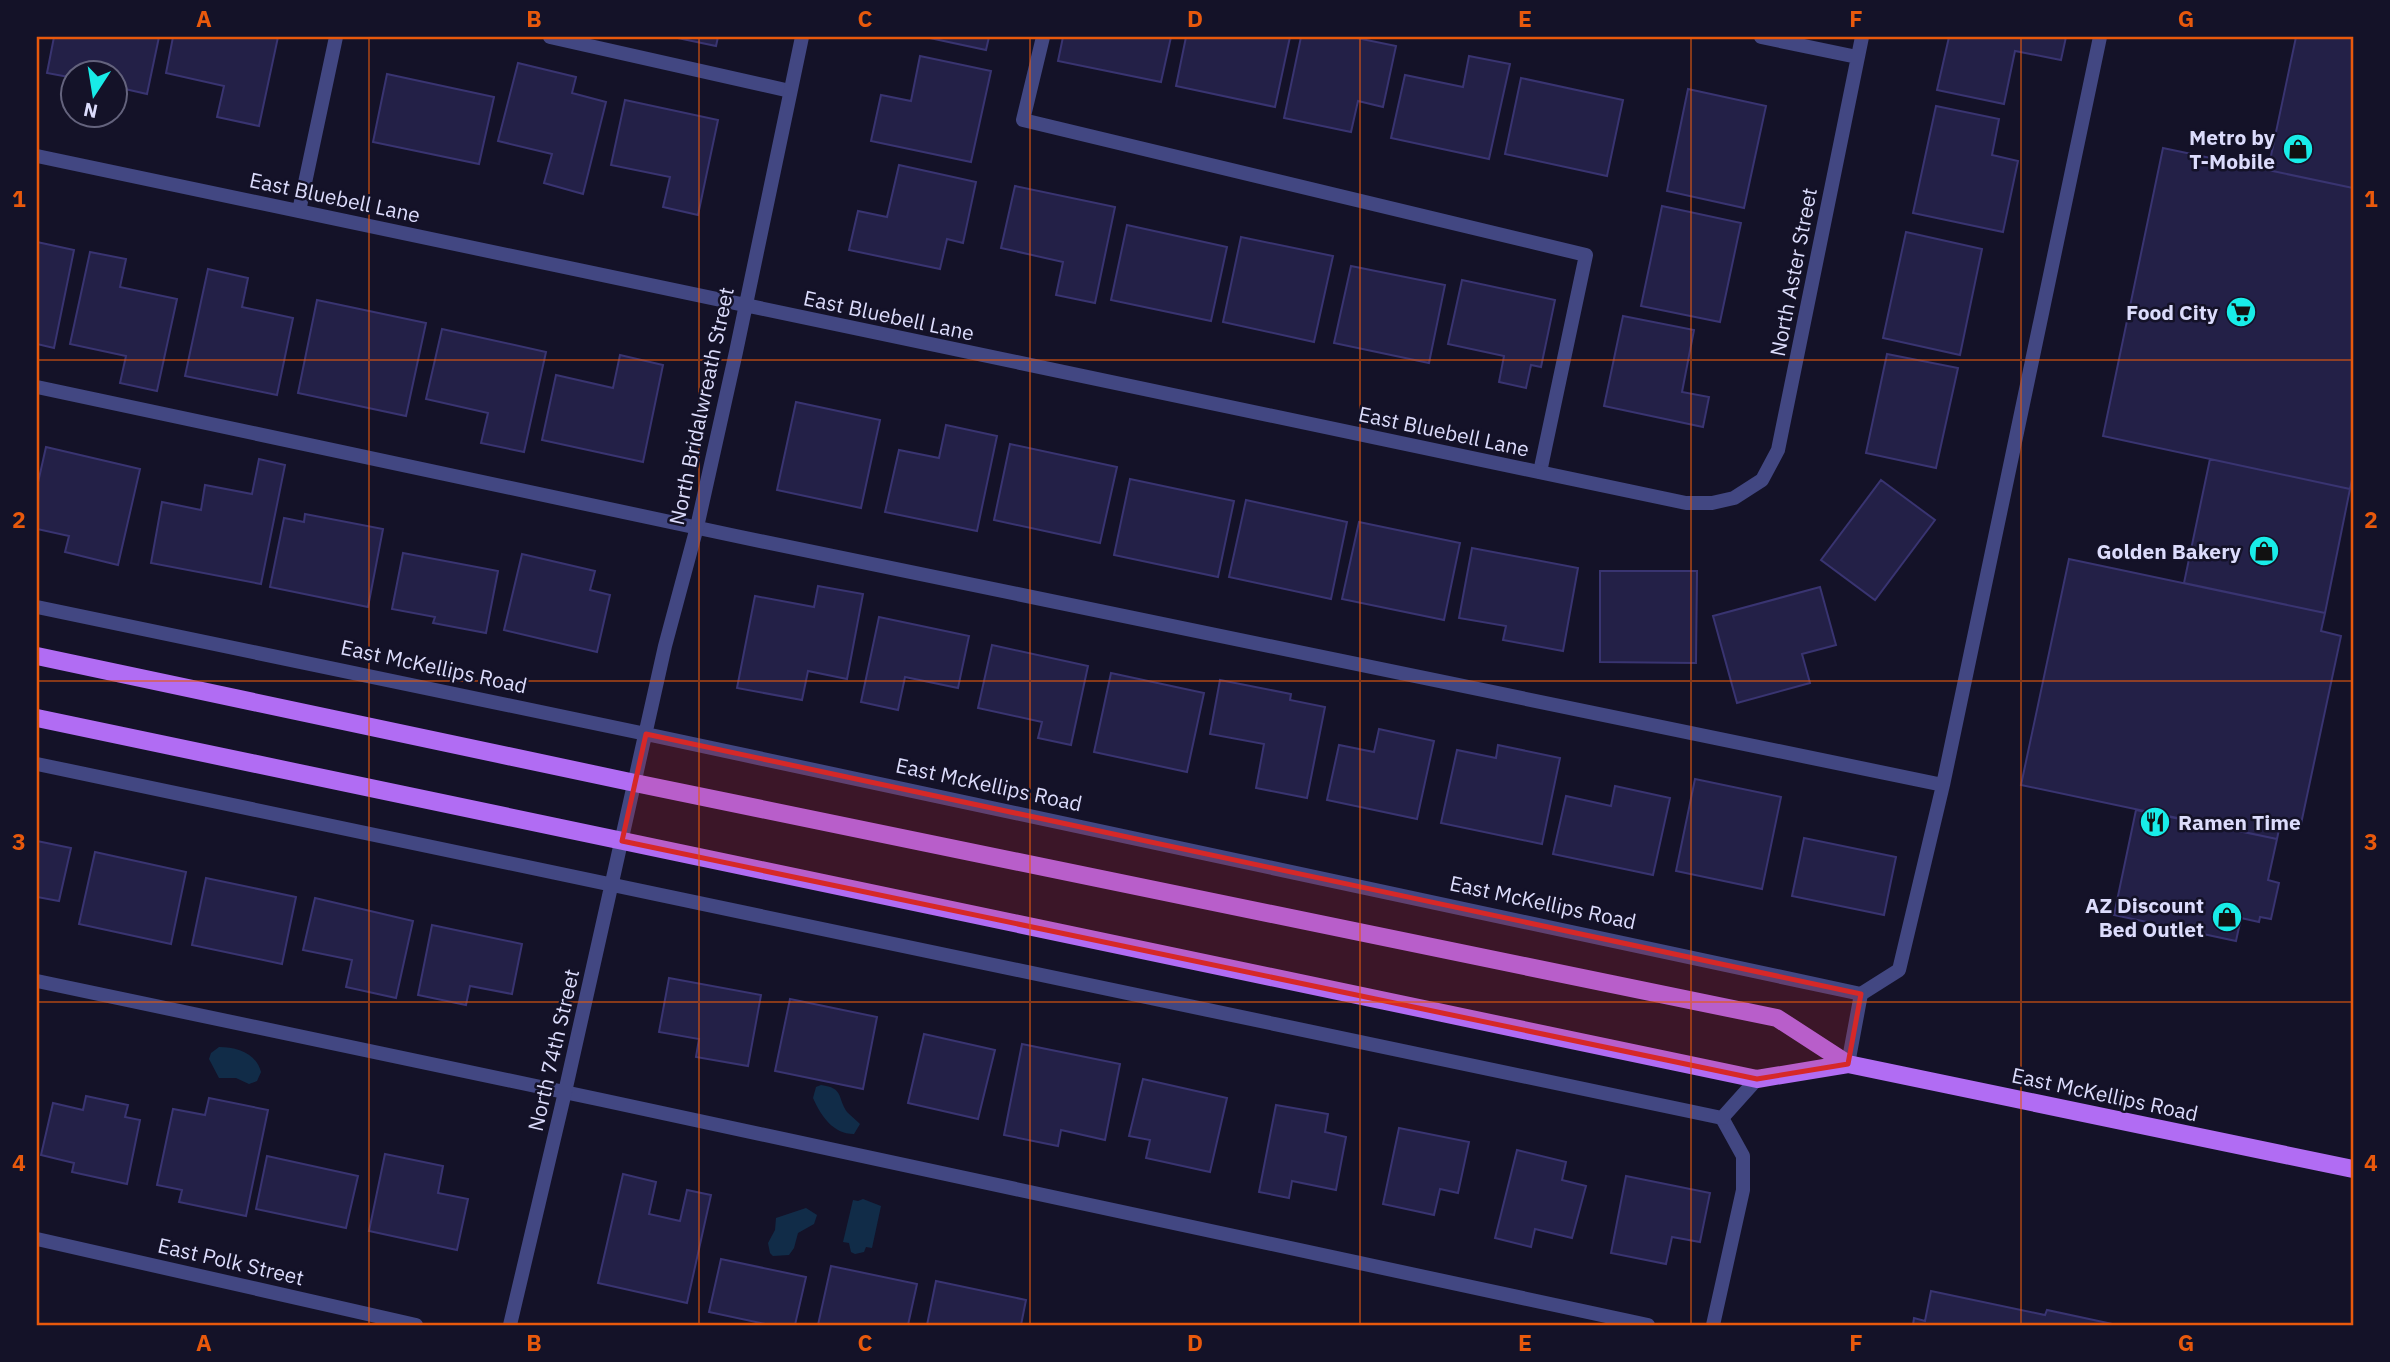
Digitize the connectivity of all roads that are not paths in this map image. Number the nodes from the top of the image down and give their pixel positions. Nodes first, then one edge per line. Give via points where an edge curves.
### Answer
1 (335, 37) edge
2 (550, 37) edge
3 (802, 37) edge
4 (1043, 37) edge
5 (1761, 37) edge
6 (1862, 37) edge
7 (2100, 37) edge
8 (568, 39) edge
9 (1857, 57) junction
10 (790, 91) junction
11 (37, 156) edge
12 (299, 211) junction
13 (746, 306) junction
14 (37, 387) edge
15 (1539, 472) junction
16 (1734, 498) joint
17 (697, 527) junction
18 (37, 607) edge
19 (37, 656) edge
20 (37, 718) edge
21 (646, 734) junction
22 (37, 764) edge
23 (635, 783) junction
24 (1942, 785) junction
25 (622, 841) junction
26 (612, 884) junction
27 (37, 981) edge
28 (1861, 994) junction
29 (1848, 1064) junction
30 (1757, 1079) junction
31 (565, 1092) junction
32 (1722, 1118) junction
33 (2353, 1169) edge
34 (37, 1239) edge
35 (416, 1325) edge
36 (510, 1325) edge
37 (1647, 1325) edge
38 (1713, 1325) edge

1 - 12 street
2 - 8 street
3 - 10 street, North Bridalwreath Street
4 - 15 street via 1023,120 1586,255
5 - 9 street
6 - 9 street, North Aster Street
7 - 24 street
8 - 10 street
9 - 16 street, North Aster Street via 1778,450 1762,480
10 - 13 street, North Bridalwreath Street
11 - 12 street, East Bluebell Lane
12 - 13 street, East Bluebell Lane
13 - 15 street, East Bluebell Lane
13 - 17 street, North Bridalwreath Street
14 - 17 street
15 - 16 street, East Bluebell Lane via 1686,503
17 - 21 street, North Bridalwreath Street
17 - 24 street
18 - 21 street, East McKellips Road
19 - 23 main road, East McKellips Road
20 - 25 main road, East McKellips Road
21 - 23 street, North Bridalwreath Street
21 - 28 street, East McKellips Road
22 - 26 street
23 - 25 street, North 74th Street
23 - 29 main road, East McKellips Road via 1777,1018
24 - 28 street via 1899,970
25 - 26 street, North 74th Street
25 - 30 main road, East McKellips Road
26 - 31 street, North 74th Street
26 - 32 street
27 - 31 street
28 - 29 street
29 - 30 main road, East McKellips Road
29 - 33 main road, East McKellips Road
30 - 32 street
31 - 36 street, North 74th Street
31 - 37 street
32 - 38 street via 1743,1156 1743,1190
34 - 35 street, East Polk Street

